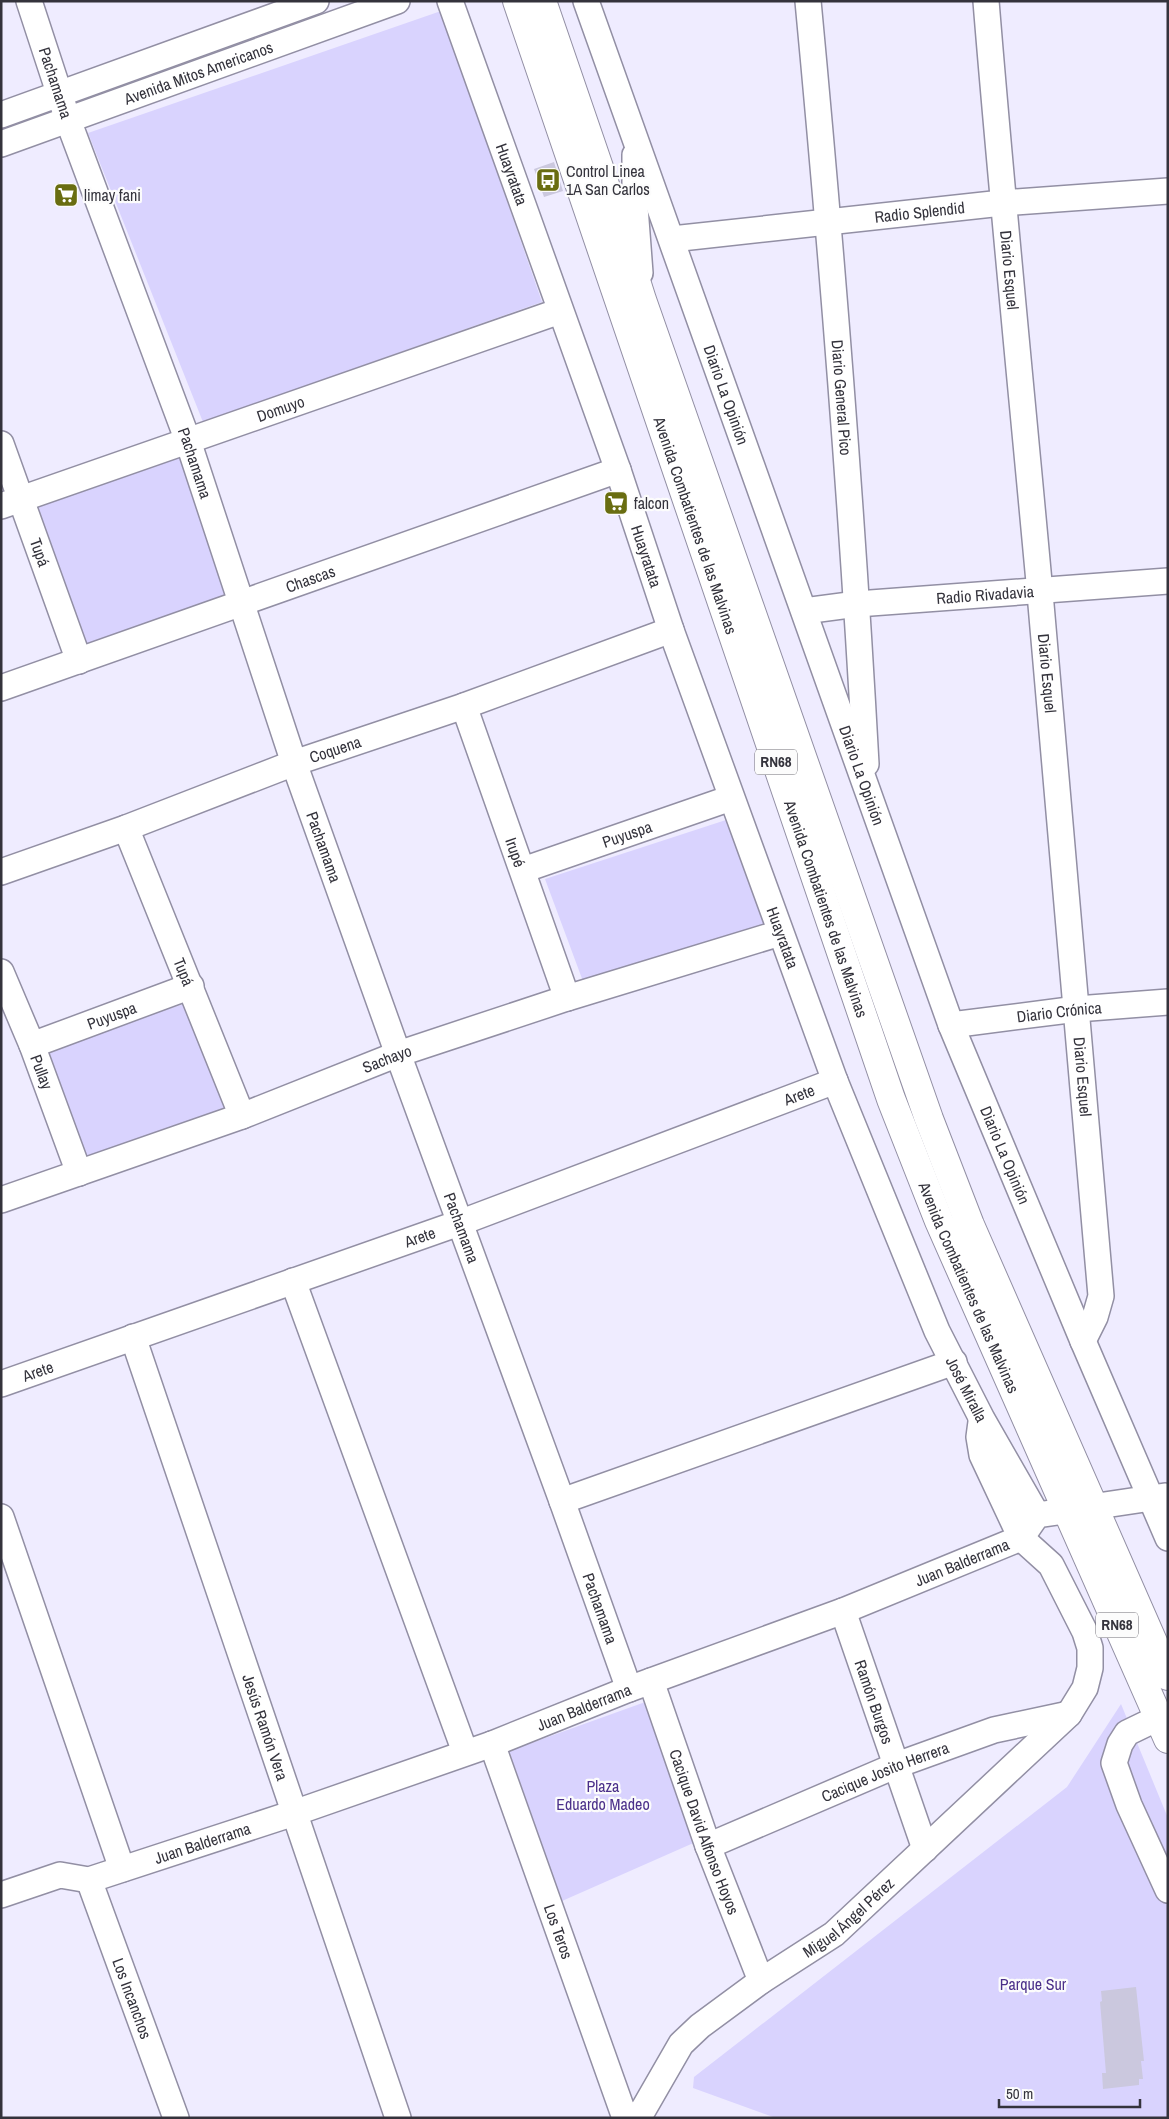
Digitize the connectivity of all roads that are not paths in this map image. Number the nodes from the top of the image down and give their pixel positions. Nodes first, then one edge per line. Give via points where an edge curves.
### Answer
1 (29, 1) edge
2 (316, 1) edge
3 (396, 1) edge
4 (450, 1) edge
5 (517, 1) edge
6 (542, 1) edge
7 (586, 1) edge
8 (808, 1) edge
9 (986, 1) edge
10 (61, 94) junction
11 (1, 115) edge
12 (68, 120) junction
13 (635, 137) junction
14 (1, 144) edge
15 (1168, 191) edge
16 (1002, 203) junction
17 (829, 221) junction
18 (672, 239) junction
19 (642, 300) junction
20 (560, 312) junction
21 (188, 441) junction
22 (1, 444) edge
23 (618, 470) junction
24 (11, 503) edge
25 (1168, 581) edge
26 (1040, 591) junction
27 (242, 602) junction
28 (857, 604) junction
29 (804, 611) junction
30 (671, 630) junction
31 (79, 661) junction
32 (1, 688) edge
33 (464, 706) junction
34 (294, 763) junction
35 (868, 795) junction
36 (731, 798) junction
37 (126, 828) junction
38 (523, 870) junction
39 (1, 872) edge
40 (780, 933) junction
41 (1, 972) edge
42 (190, 986) junction
43 (567, 998) junction
44 (1168, 1002) edge
45 (1077, 1009) junction
46 (951, 1025) junction
47 (32, 1045) junction
48 (398, 1054) junction
49 (835, 1081) junction
50 (242, 1116) junction
51 (79, 1173) junction
52 (1, 1200) edge
53 (462, 1222) junction
54 (293, 1281) junction
55 (133, 1337) junction
56 (1083, 1341) junction
57 (954, 1362) junction
58 (1, 1384) edge
59 (982, 1419) junction
60 (1159, 1497) edge
61 (562, 1501) junction
62 (1094, 1506) junction
63 (1066, 1511) junction
64 (1037, 1515) junction
65 (1, 1517) edge
66 (1021, 1538) junction
67 (1168, 1538) edge
68 (842, 1611) junction
69 (1168, 1676) edge
70 (640, 1685) junction
71 (1068, 1714) junction
72 (1163, 1728) edge
73 (492, 1744) junction
74 (466, 1752) junction
75 (897, 1765) junction
76 (294, 1812) junction
77 (708, 1846) junction
78 (925, 1850) junction
79 (122, 1869) junction
80 (89, 1880) junction
81 (1168, 1890) edge
82 (1, 1895) edge
83 (761, 1981) junction
84 (176, 2118) edge
85 (398, 2118) edge
86 (624, 2118) edge
87 (632, 2118) edge

1 - 10 street, Pachamama
2 - 10 street, Avenida Mitos Americanos
3 - 12 street, Avenida Mitos Americanos
4 - 20 street, Huayratata
5 - 63 main road, Avenida Combatientes de las Malvinas / RN68 via 891,1099 939,1222
6 - 19 main road, Avenida Combatientes de las Malvinas / RN68
7 - 13 street, Diario La Opinión
8 - 17 street, Diario General Pico
9 - 16 street, Diario Esquel
10 - 11 street, Avenida Mitos Americanos
10 - 12 street, Pachamama
12 - 14 street, Avenida Mitos Americanos
12 - 21 street, Pachamama
13 - 18 street, Diario La Opinión
13 - 19 street via 635,206
15 - 16 street, Radio Splendid
16 - 17 street, Radio Splendid
16 - 26 street, Diario Esquel
17 - 18 street, Radio Splendid
17 - 28 street, Diario General Pico
18 - 29 street, Diario La Opinión
19 - 62 main road, Avenida Combatientes de las Malvinas / RN68 via 928,1119 970,1225
20 - 21 street, Domuyo
20 - 23 street, Huayratata
21 - 24 street, Domuyo
21 - 27 street, Pachamama
22 - 24 street, Tupá
23 - 27 street, Chascas
23 - 30 street, Huayratata
24 - 31 street, Tupá
25 - 26 street, Radio Rivadavia
26 - 28 street, Radio Rivadavia
26 - 45 street, Diario Esquel
27 - 31 street, Chascas
27 - 34 street, Pachamama
28 - 29 street, Radio Rivadavia
28 - 35 street, Diario General Pico
29 - 35 street, Diario La Opinión
30 - 33 street, Coquena
30 - 36 street, Huayratata
31 - 32 street, Chascas
33 - 34 street, Coquena
33 - 38 street, Irupé
34 - 37 street, Coquena
34 - 48 street, Pachamama
35 - 46 street, Diario La Opinión
36 - 38 street, Puyuspa
36 - 40 street, Huayratata
37 - 39 street, Coquena
37 - 42 street, Tupá
38 - 43 street, Irupé
40 - 43 street, Sachayo
40 - 49 street, Huayratata
41 - 47 street, Pullay
42 - 47 street, Puyuspa
42 - 50 street, Tupá
43 - 48 street, Sachayo
44 - 45 street, Diario Crónica
45 - 46 street, Diario Crónica
45 - 56 street, Diario Esquel via 1101,1296
46 - 56 street, Diario La Opinión
47 - 51 street, Pullay
48 - 50 street, Sachayo
48 - 53 street, Pachamama
49 - 53 street, Arete
49 - 57 street, José Miralla via 937,1331
50 - 51 street, Sachayo
51 - 52 street, Sachayo
53 - 54 street, Arete
53 - 61 street, Pachamama
54 - 55 street, Arete
54 - 74 street
55 - 58 street, Arete
55 - 76 street, Jesús Ramón Vera
56 - 60 street, Diario La Opinión
57 - 59 street, José Miralla
57 - 61 street
59 - 64 street
59 - 66 street, José Miralla via 979,1437 982,1455
60 - 62 street
60 - 67 street, Diario La Opinión
61 - 70 street, Pachamama
62 - 63 street
62 - 69 main road, Avenida Combatientes de las Malvinas / RN68
63 - 64 street
63 - 72 main road, Avenida Combatientes de las Malvinas / RN68
64 - 66 street, Juan Balderrama
65 - 79 street
66 - 68 street, Juan Balderrama
66 - 71 street, José Miralla via 1051,1565 1090,1648 1085,1688
68 - 70 street, Juan Balderrama
68 - 75 street, Ramón Burgos
70 - 73 street, Juan Balderrama
70 - 77 street, Cacique David Alfonso Hoyos
71 - 75 street, Cacique Josito Herrera via 994,1730
71 - 78 street, Miguel Ángel Pérez
72 - 81 street via 1127,1732 1114,1762 1129,1805
73 - 74 street, Juan Balderrama
73 - 86 street, Los Teros
74 - 76 street, Juan Balderrama
75 - 77 street, Cacique Josito Herrera
75 - 78 street, Ramón Burgos
76 - 79 street, Juan Balderrama
76 - 85 street, Jesús Ramón Vera
77 - 83 street, Cacique David Alfonso Hoyos
78 - 83 street, Miguel Ángel Pérez via 834,1934
79 - 80 street, Juan Balderrama
80 - 82 street via 60,1875
80 - 84 street, Los Incanchos
83 - 87 street, Miguel Ángel Pérez via 681,2044 643,2110

